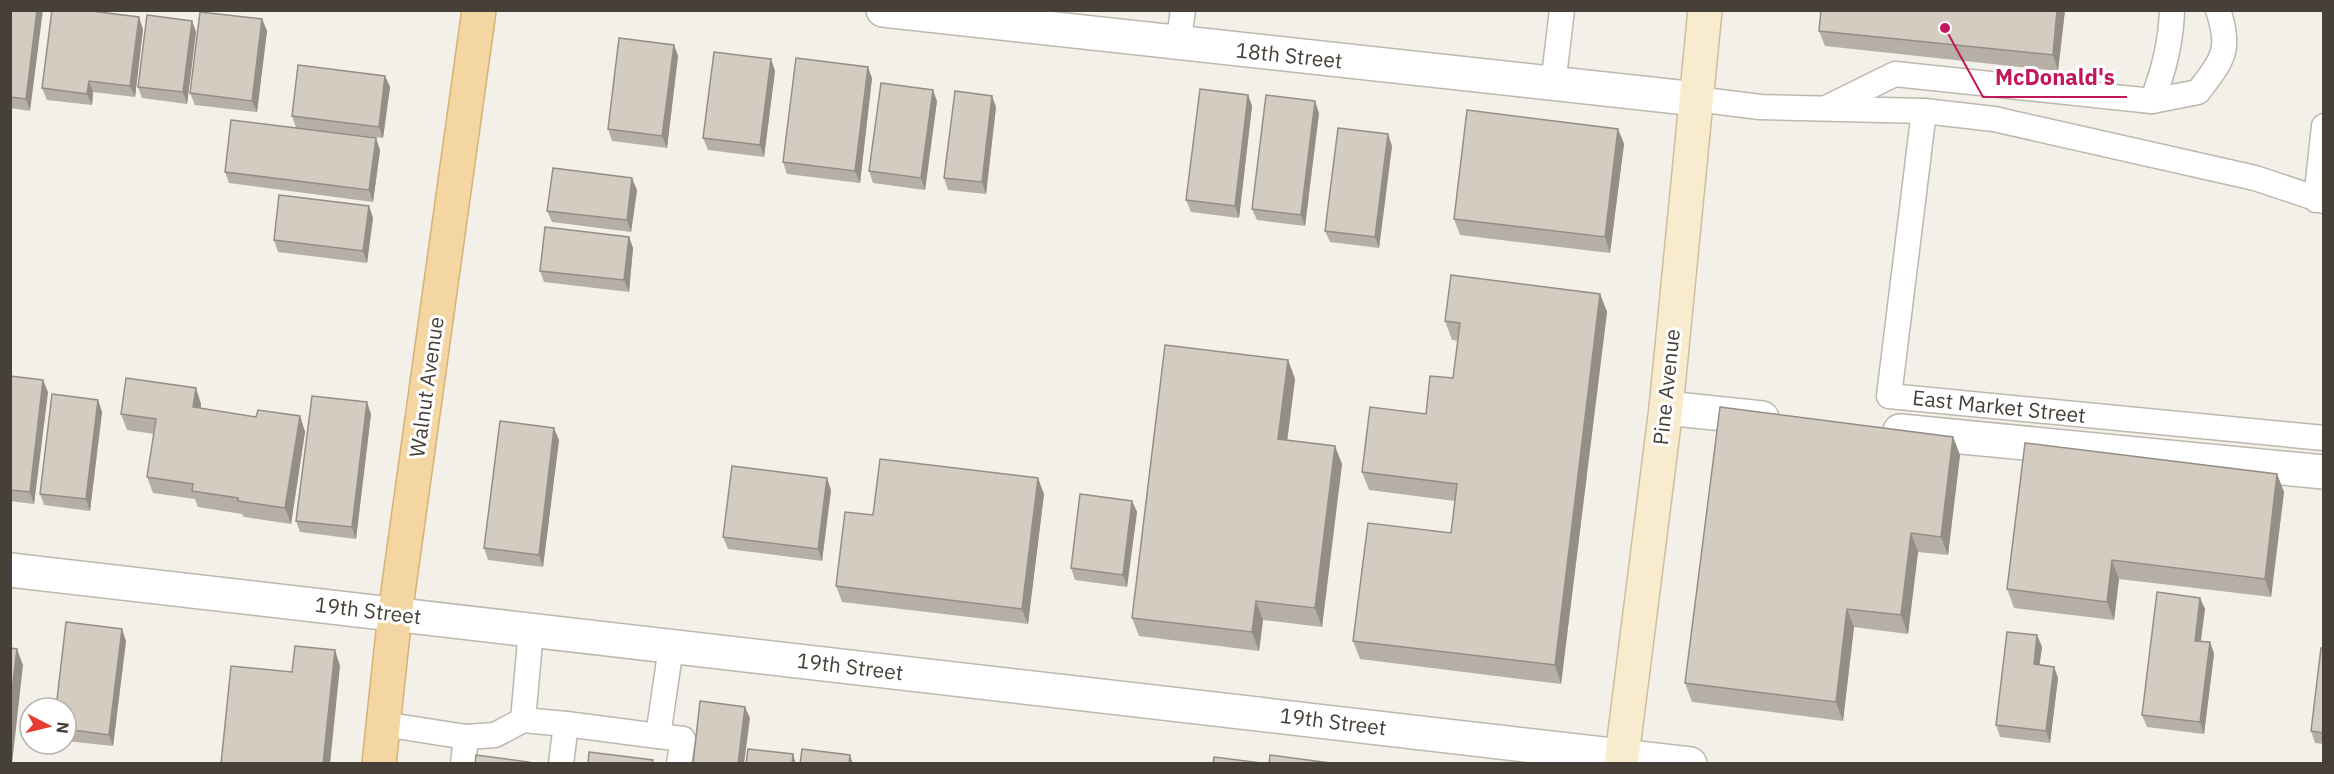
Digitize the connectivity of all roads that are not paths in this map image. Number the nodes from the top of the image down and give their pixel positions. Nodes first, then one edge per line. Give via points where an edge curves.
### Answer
1 (479, 10) edge
2 (883, 10) edge
3 (1183, 10) edge
4 (1562, 10) edge
5 (1705, 10) edge
6 (2172, 10) edge
7 (2218, 10) edge
8 (1178, 44) junction
9 (1553, 84) junction
10 (1696, 99) junction
11 (2152, 101) junction
12 (1826, 108) junction
13 (1924, 111) junction
14 (2324, 126) edge
15 (2320, 200) edge
16 (1666, 408) junction
17 (1793, 421) edge
18 (1876, 429) edge
19 (2324, 438) edge
20 (2324, 472) edge
21 (10, 570) edge
22 (396, 614) junction
23 (531, 630) junction
24 (671, 646) junction
25 (523, 720) junction
26 (383, 724) junction
27 (566, 724) junction
28 (658, 736) junction
29 (466, 737) junction
30 (1621, 759) edge
31 (379, 764) edge
32 (463, 764) edge
33 (561, 764) edge
34 (680, 764) edge
35 (1690, 764) edge

1 - 22 main road, Walnut Avenue
2 - 8 street, 18th Street
3 - 8 lane
4 - 9 lane
5 - 10 main road, Pine Avenue
6 - 11 lane via 2164,70
7 - 11 lane via 2225,32 2222,61 2198,92
8 - 9 street, 18th Street
9 - 10 street, 18th Street
10 - 12 lane via 1760,107
10 - 16 main road, Pine Avenue
11 - 12 lane via 1895,74
12 - 13 lane
13 - 15 lane via 1994,119 2255,178
13 - 19 lane, East Market Street via 1888,396
14 - 15 lane
16 - 17 street
16 - 30 main road, Pine Avenue
18 - 20 street, East Market Street
21 - 22 street, 19th Street
22 - 23 street, 19th Street
22 - 26 main road, Walnut Avenue
23 - 24 street, 19th Street
23 - 25 lane
24 - 28 lane
24 - 30 street, 19th Street
25 - 27 lane
25 - 29 lane via 495,735
26 - 29 lane
26 - 31 main road, Walnut Avenue
27 - 28 lane
27 - 33 lane
28 - 34 lane via 682,739
29 - 32 lane
30 - 35 street, 19th Street

